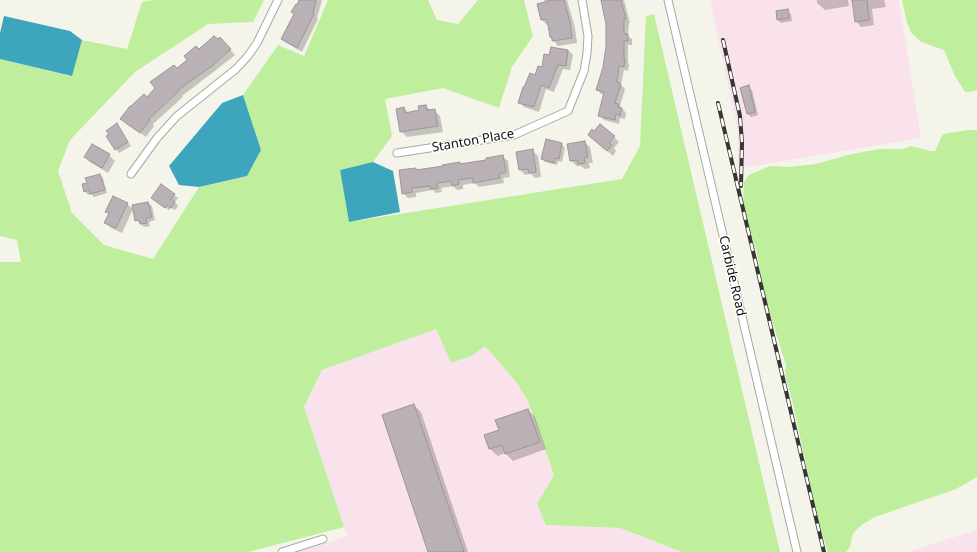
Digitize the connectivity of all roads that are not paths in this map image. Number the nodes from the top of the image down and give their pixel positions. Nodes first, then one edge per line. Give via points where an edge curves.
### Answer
1 (278, 0) edge
2 (582, 0) edge
3 (668, 0) edge
4 (397, 154) dead end
5 (131, 174) dead end
6 (323, 539) dead end
7 (282, 552) edge
8 (797, 552) edge

1 - 5 street via 248,56 236,69 177,116
2 - 4 street, Stanton Place via 588,36 587,53 584,71 568,111 514,135
3 - 8 street, Carbide Road
6 - 7 street

